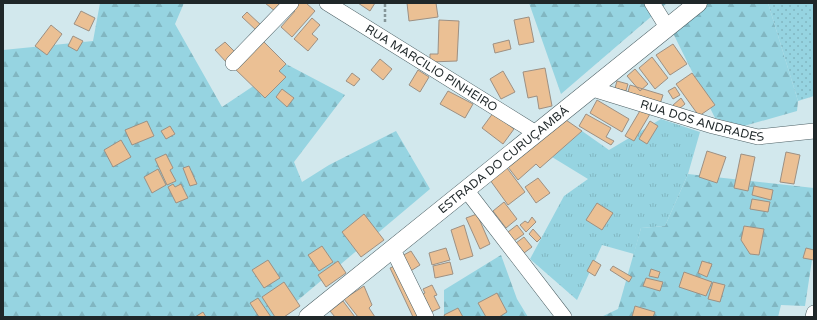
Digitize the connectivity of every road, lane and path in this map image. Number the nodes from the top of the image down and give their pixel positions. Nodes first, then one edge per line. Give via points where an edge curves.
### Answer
1 (291, 3) edge
2 (327, 3) edge
3 (652, 3) edge
4 (698, 3) edge
5 (667, 27) junction
6 (233, 63) dead end
7 (593, 89) junction
8 (814, 131) edge
9 (536, 132) junction
10 (467, 191) junction
11 (393, 250) junction
12 (814, 313) edge
13 (308, 317) edge
14 (426, 317) edge
15 (564, 317) edge
16 (813, 317) edge

1 - 6 street
2 - 9 street, RUA MARCILIO PINHEIRO
3 - 5 street
4 - 5 street, ESTRADA DO CURUÇAMBÁ
5 - 7 street, ESTRADA DO CURUÇAMBÁ
7 - 8 street, RUA DOS ANDRADES via 713,126 758,137
7 - 9 street, ESTRADA DO CURUÇAMBÁ
9 - 10 street, ESTRADA DO CURUÇAMBÁ
10 - 11 street, ESTRADA DO CURUÇAMBÁ
10 - 15 street
11 - 13 street, ESTRADA DO CURUÇAMBÁ
11 - 14 street
12 - 16 street

